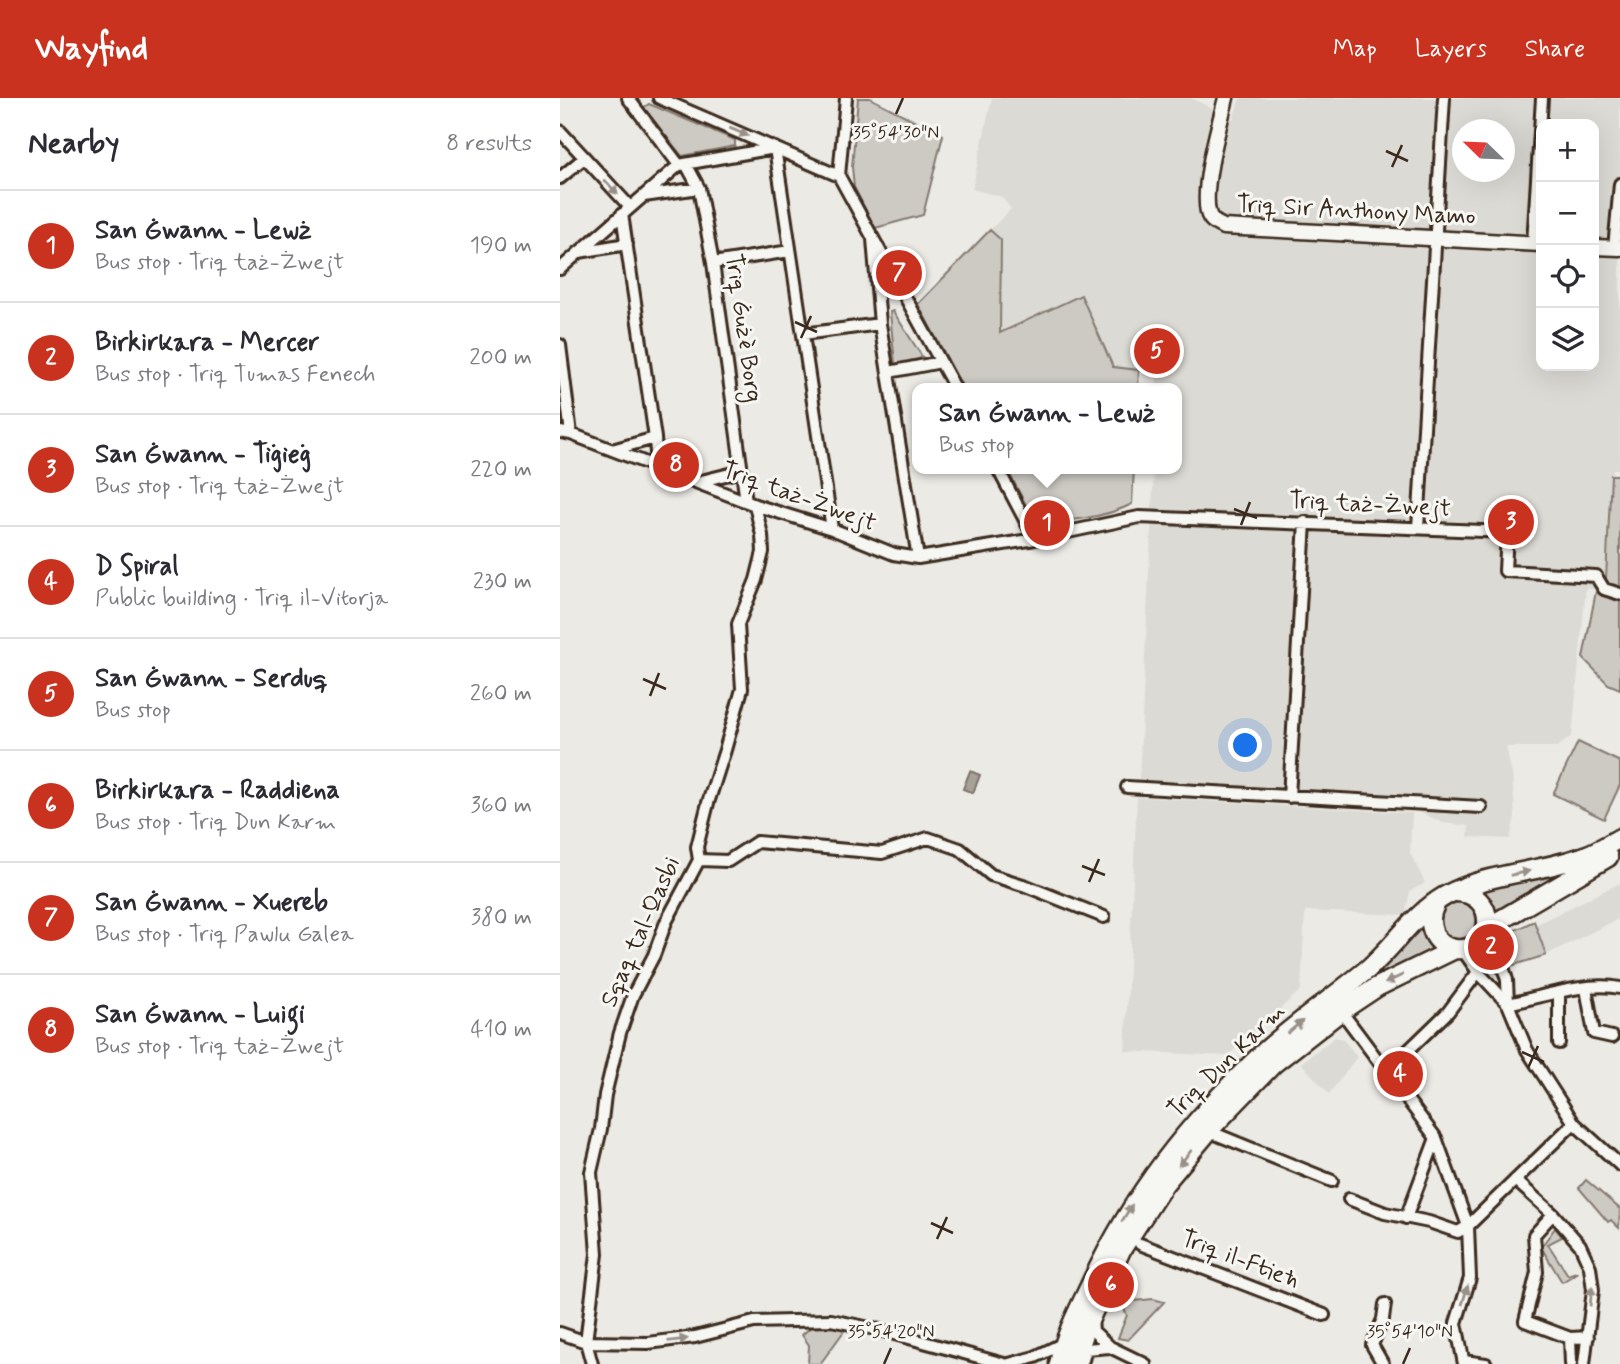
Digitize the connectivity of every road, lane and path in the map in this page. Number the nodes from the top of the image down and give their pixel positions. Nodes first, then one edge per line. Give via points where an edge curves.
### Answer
1 (659, 98) edge
2 (846, 98) edge
3 (1226, 98) edge
4 (1444, 98) edge
5 (1542, 98) edge
6 (634, 100) edge
7 (560, 131) edge
8 (775, 148) junction
9 (584, 158) junction
10 (683, 165) junction
11 (839, 176) junction
12 (560, 178) edge
13 (1539, 182) edge
14 (1620, 184) edge
15 (699, 188) junction
16 (641, 196) junction
17 (626, 210) junction
18 (1434, 238) junction
19 (873, 239) junction
20 (627, 244) junction
21 (1536, 244) edge
22 (1599, 247) edge
23 (1617, 248) edge
24 (790, 251) junction
25 (579, 252) junction
26 (713, 263) junction
27 (560, 269) edge
28 (880, 324) junction
29 (803, 334) junction
30 (560, 345) edge
31 (941, 362) junction
32 (889, 372) junction
33 (952, 383) edge
34 (566, 433) edge
35 (655, 438) junction
36 (612, 450) junction
37 (657, 468) junction
38 (742, 471) junction
39 (1001, 474) edge
40 (697, 482) junction
41 (751, 503) junction
42 (1305, 522) junction
43 (1418, 528) junction
44 (832, 529) junction
45 (1035, 539) junction
46 (918, 558) junction
47 (1620, 594) edge
48 (1127, 787) dead end
49 (1289, 797) junction
50 (1481, 807) dead end
51 (1620, 838) edge
52 (1620, 851) edge
53 (699, 860) junction
54 (1454, 892) junction
55 (1436, 903) junction
56 (1104, 917) dead end
57 (1486, 930) junction
58 (1458, 949) junction
59 (1478, 972) junction
60 (1586, 988) junction
61 (1620, 988) edge
62 (1559, 993) junction
63 (1508, 1004) junction
64 (1341, 1011) junction
65 (1612, 1037) dead end
66 (1559, 1043) dead end
67 (1386, 1072) junction
68 (1574, 1123) junction
69 (1218, 1136) dead end
70 (1436, 1138) junction
71 (1620, 1165) edge
72 (1515, 1180) junction
73 (1332, 1181) dead end
74 (1349, 1199) dead end
75 (1553, 1214) junction
76 (1406, 1218) junction
77 (1468, 1226) junction
78 (1140, 1244) dead end
79 (1385, 1304) dead end
80 (1092, 1312) junction
81 (1324, 1315) dead end
82 (560, 1333) edge
83 (1588, 1337) junction
84 (1570, 1338) junction
85 (586, 1342) junction
86 (1064, 1343) junction
87 (1110, 1347) junction
88 (1464, 1363) edge
89 (592, 1364) edge
90 (1007, 1364) edge
91 (1059, 1364) edge
92 (1073, 1364) edge
93 (1080, 1364) edge
94 (1145, 1364) edge
95 (1383, 1364) edge
96 (1486, 1364) edge
97 (1571, 1364) edge
98 (1584, 1364) edge

1 -> 8 street
2 - 11 street
3 - 18 main road, Triq Sir Anthony Mamo via 1206,190 1212,221 1223,227
4 - 18 street
5 - 13 street
6 - 10 street, Triq Ġużè Borg
7 - 9 street
8 - 10 street
8 - 11 street
8 - 24 street
9 - 12 street
9 -> 17 street
10 - 15 street, Triq Ġużè Borg
10 - 16 street
11 - 19 street
14 - 23 street
15 - 16 street
15 - 26 street, Triq Ġużè Borg
16 - 17 street
17 - 20 street
17 - 25 street
18 - 21 main road, Triq Sir Anthony Mamo
18 - 43 street
19 - 28 street
19 - 31 street
20 - 25 street
20 - 35 street
22 - 23 main road
24 - 26 street
24 - 29 street
25 - 27 street
26 - 38 street, Triq Ġużè Borg
28 - 29 street
28 - 32 street
29 - 44 street
30 - 34 street
31 - 32 street
31 - 33 street
32 - 46 street
34 - 36 street, Triq taż-Żwejt
35 - 36 street
35 - 37 street
36 - 37 street, Triq taż-Żwejt
37 - 40 street, Triq taż-Żwejt
38 - 40 street, Triq taż-Żwejt
38 - 41 street, Triq Ġużè Borg
39 - 45 street
40 - 41 street, Triq taż-Żwejt
41 - 44 street, Triq taż-Żwejt
41 - 53 street, Sqaq tal-Qasbi via 763,552 738,624 741,689 697,847
42 - 43 street, Triq taż-Żwejt
42 - 45 street, Triq taż-Żwejt via 1139,517
42 - 49 street
43 - 47 street, Triq taż-Żwejt via 1507,532 1505,571 1596,576 1604,589
44 - 46 street, Triq taż-Żwejt via 894,554
45 - 46 street, Triq taż-Żwejt
48 - 49 street
49 - 50 street
54 -> 51 highway, Triq Dun Karm via 1588,855
52 - 57 highway, Triq Dun Karm
53 - 56 street via 727,861 757,842 882,853 928,838 960,849 991,875
53 - 85 street, Sqaq tal-Qasbi via 633,995 608,1083 591,1172 597,1254
54 - 55 highway, Triq Dun Karm
54 - 57 highway via 1468,893 1482,904
55 - 58 highway via 1432,930 1440,943
86 -> 55 highway, Triq Dun Karm via 1128,1211 1202,1113 1264,1053 1370,967 1422,911
57 - 58 highway, Triq Dun Karm via 1472,947
57 - 63 street via 1496,944 1507,980
58 - 59 street
58 -> 64 highway, Triq Dun Karm via 1377,987
59 - 63 street
59 - 67 street via 1448,1012
60 - 61 street
60 - 62 street
60 - 65 street via 1594,1033
62 - 63 street
62 - 66 street
63 - 68 street via 1527,1050
64 - 67 street
64 -> 80 highway, Triq Dun Karm via 1273,1064 1164,1184 1121,1250
67 - 70 street
68 - 71 street
68 - 72 street
69 - 73 street
70 - 76 street
70 - 77 street
72 - 75 street
72 - 77 street
74 - 76 street
83 -> 75 street via 1593,1290 1590,1267 1580,1245
75 - 84 street via 1534,1235 1536,1272 1525,1321
76 - 77 street via 1458,1232
88 -> 77 street via 1456,1323 1470,1278
78 - 81 street, Triq il-Ftieħ
79 - 95 street via 1372,1345
80 - 87 street via 1093,1331
80 - 92 highway, Triq Dun Karm
82 - 85 street
83 - 84 street
83 - 98 street
84 - 97 street
85 - 89 street
85 -> 90 street via 648,1343 695,1338 754,1322 831,1320
86 - 90 street
86 - 91 highway, Triq Dun Karm
87 - 93 street via 1087,1349
87 - 94 street
88 - 96 street

